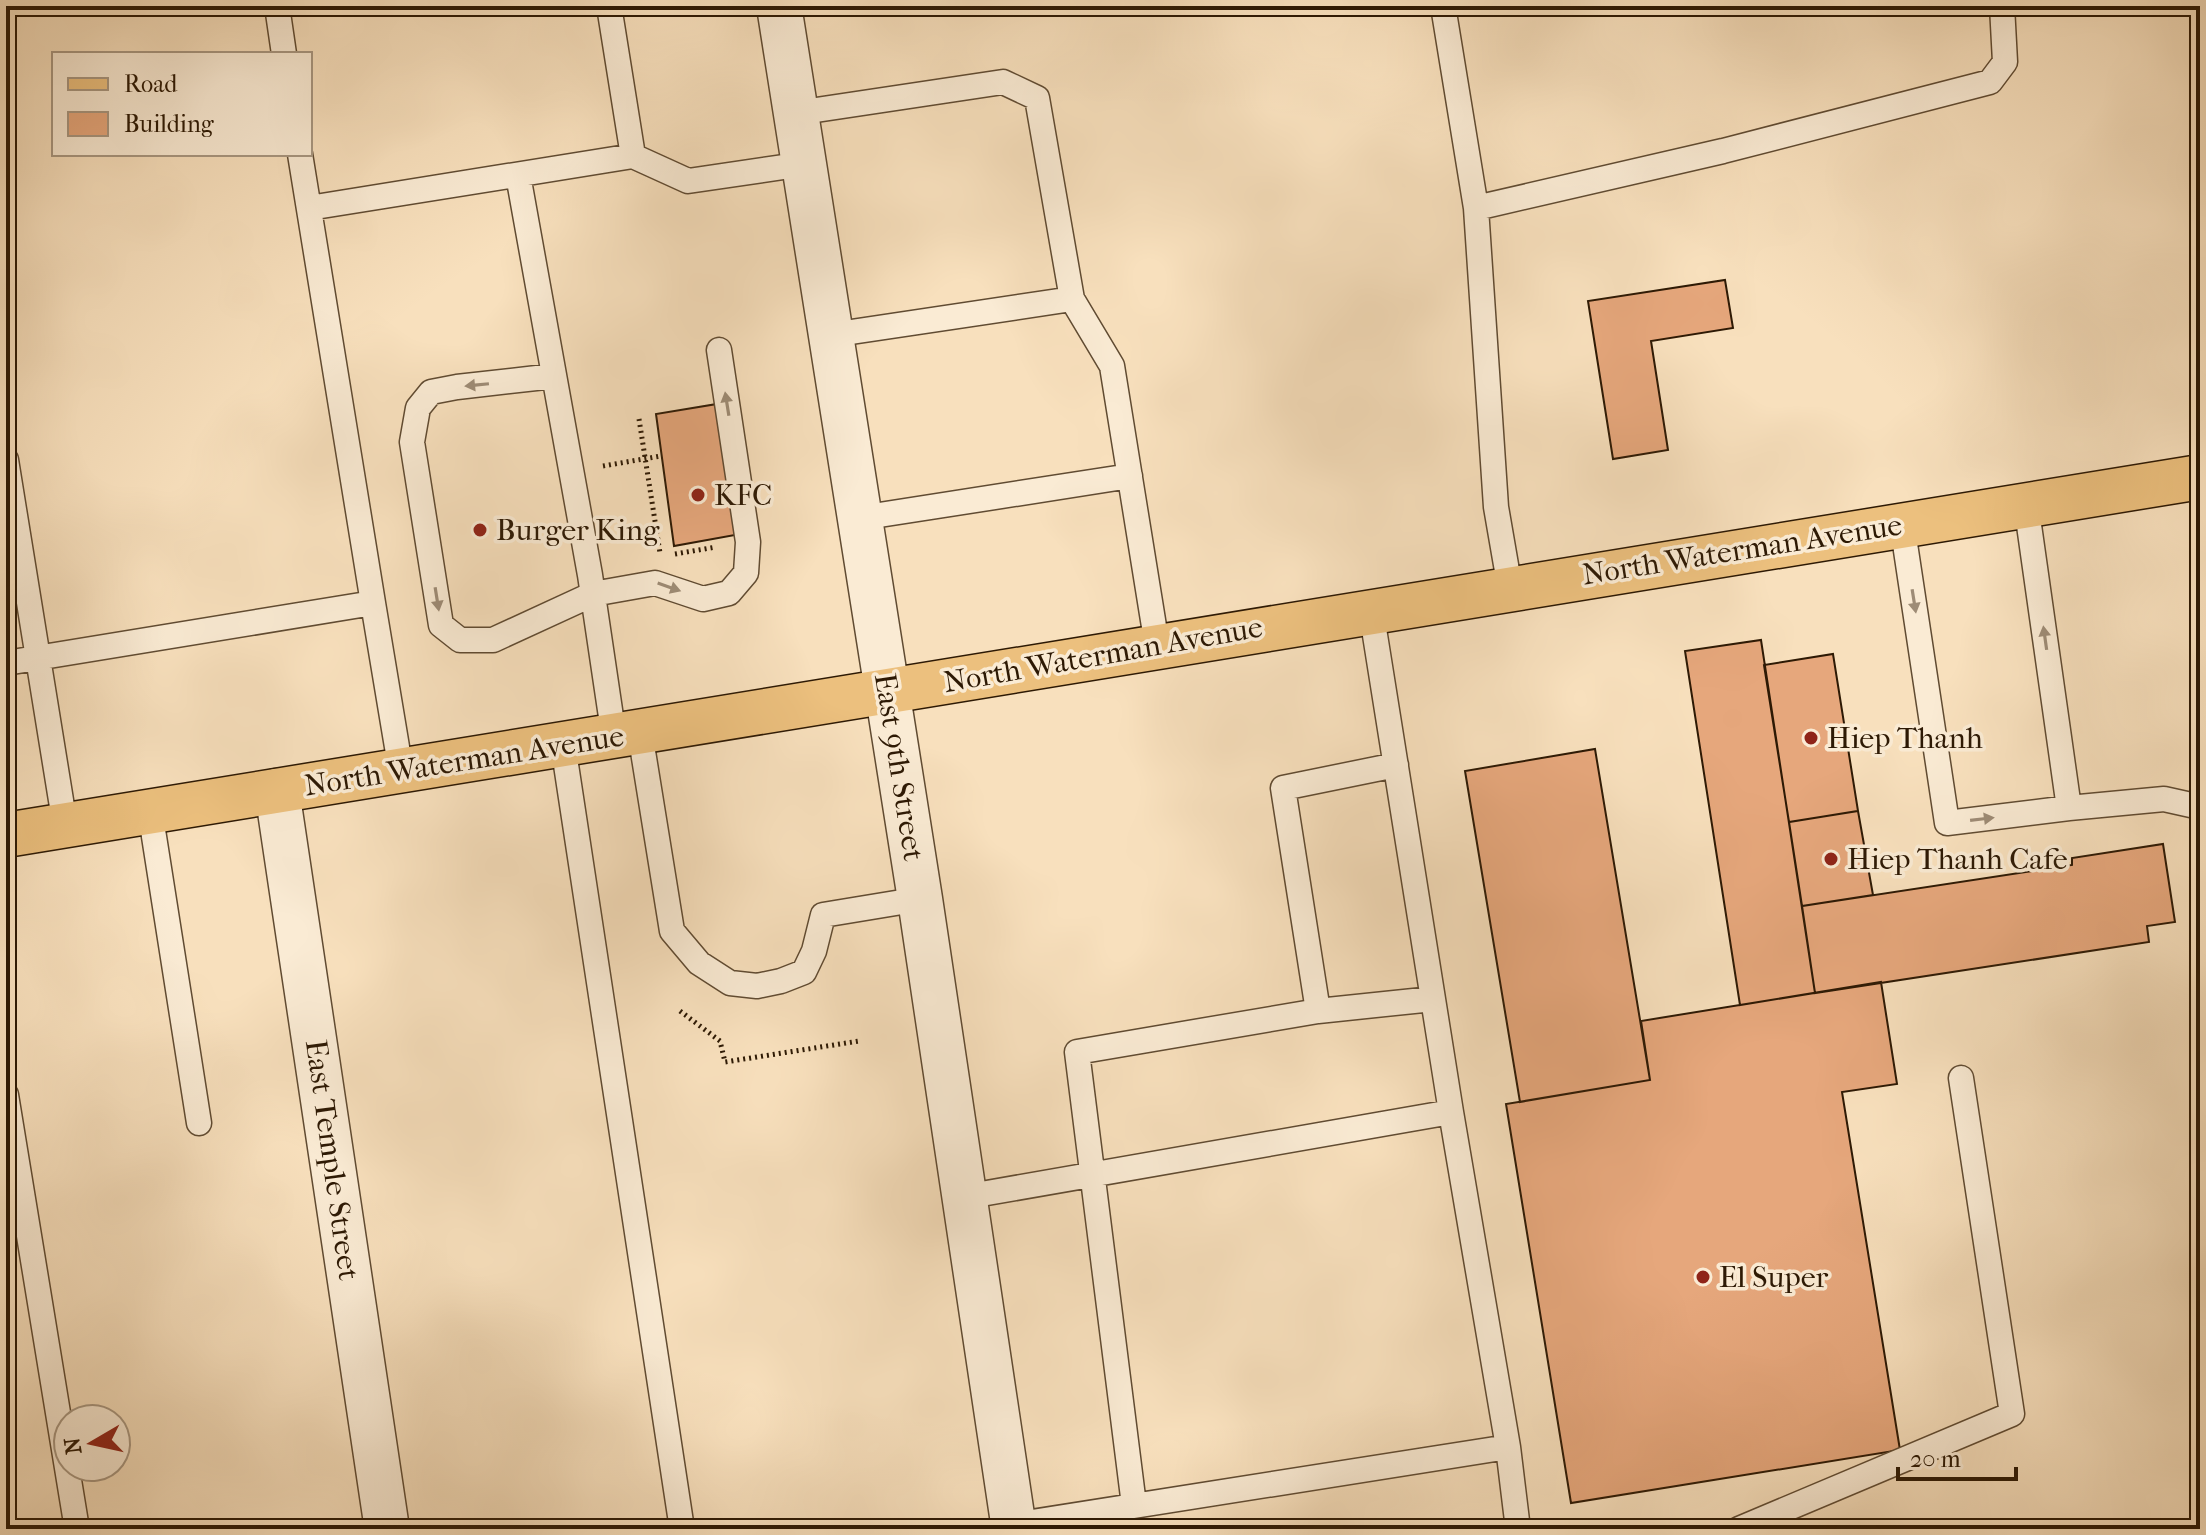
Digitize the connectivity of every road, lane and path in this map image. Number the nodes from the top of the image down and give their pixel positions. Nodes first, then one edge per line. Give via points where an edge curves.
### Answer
1 (277, 6) edge
2 (609, 6) edge
3 (779, 6) edge
4 (1443, 6) edge
5 (2002, 6) edge
6 (284, 52) edge
7 (796, 113) junction
8 (300, 156) edge
9 (633, 156) junction
10 (804, 164) junction
11 (518, 175) junction
12 (309, 208) junction
13 (1476, 208) junction
14 (1072, 299) junction
15 (831, 335) junction
16 (719, 350) dead end
17 (554, 376) junction
18 (639, 419) dead end
19 (598, 453) dead end
20 (661, 456) dead end
21 (645, 458) junction
22 (6, 460) edge
23 (1130, 476) junction
24 (2200, 477) edge
25 (2026, 504) junction
26 (860, 518) junction
27 (1902, 524) junction
28 (748, 542) junction
29 (1510, 588) junction
30 (593, 594) junction
31 (373, 603) junction
32 (1371, 610) junction
33 (1157, 645) junction
34 (37, 658) junction
35 (6, 663) edge
36 (887, 692) junction
37 (627, 735) junction
38 (563, 745) junction
39 (1396, 765) junction
40 (401, 771) junction
41 (277, 791) junction
42 (2200, 807) edge
43 (2069, 808) junction
44 (150, 811) junction
45 (65, 825) junction
46 (6, 835) edge
47 (920, 899) junction
48 (1433, 999) junction
49 (680, 1011) dead end
50 (1318, 1011) junction
51 (859, 1041) dead end
52 (1961, 1078) dead end
53 (6, 1095) edge
54 (1451, 1112) junction
55 (199, 1123) dead end
56 (1092, 1175) junction
57 (964, 1197) junction
58 (1508, 1447) junction
59 (1134, 1505) junction
60 (1014, 1527) edge
61 (77, 1529) edge
62 (387, 1529) edge
63 (682, 1529) edge
64 (1518, 1529) edge
65 (1739, 1529) edge

1 - 6 lane
2 - 9 lane
3 - 7 street, East 9th Street
4 - 13 lane
5 - 13 lane via 2005,62 1990,82
7 - 10 street, East 9th Street
7 - 14 lane via 1003,82 1037,98
8 - 12 lane
9 - 10 lane via 688,181
9 - 11 lane
10 - 15 street, East 9th Street
11 - 12 lane
11 - 17 lane
12 - 31 lane
13 - 29 lane via 1496,507
14 - 15 lane
14 - 23 lane via 1112,366
15 - 26 street, East 9th Street
28 -> 16 lane
17 - 30 lane
17 -> 30 lane via 431,392 418,408 412,442 441,625 460,640 493,640
18 - 21 path
19 - 21 path via 600,467
20 - 21 path
21 - 28 path via 661,556
22 - 34 lane
23 - 26 lane
23 - 33 lane
24 - 25 main road, North Waterman Avenue
25 - 27 main road, North Waterman Avenue
43 -> 25 lane
26 - 36 street, East 9th Street
27 - 29 main road, North Waterman Avenue
27 -> 43 lane via 1947,823
30 -> 28 lane via 655,583 703,599 729,593 746,573
29 - 32 main road, North Waterman Avenue
30 - 37 lane
31 - 34 lane
31 - 40 lane
32 - 33 main road, North Waterman Avenue
32 - 39 lane
33 - 36 main road, North Waterman Avenue
34 - 35 lane
34 - 45 lane
36 - 37 main road, North Waterman Avenue
36 - 47 street, East 9th Street
37 - 38 main road, North Waterman Avenue
37 - 47 lane via 672,931 699,963 730,983 757,986 804,972 823,915
38 - 40 main road, North Waterman Avenue
38 - 63 lane
39 - 48 lane
39 - 50 lane via 1283,788
40 - 41 main road, North Waterman Avenue
41 - 44 main road, North Waterman Avenue
41 - 62 street, East Temple Street
42 - 43 lane via 2164,799
44 - 45 main road, North Waterman Avenue
44 - 55 lane
45 - 46 main road, North Waterman Avenue
47 - 57 street, East 9th Street
48 - 50 lane
48 - 54 lane
49 - 51 path via 720,1041 725,1062
50 - 56 lane via 1077,1052
52 - 65 lane via 2012,1414
53 - 61 lane
54 - 56 lane
54 - 58 lane
56 - 57 lane
56 - 59 lane
57 - 60 street, East 9th Street
58 - 59 lane
58 - 64 lane
59 - 60 lane

